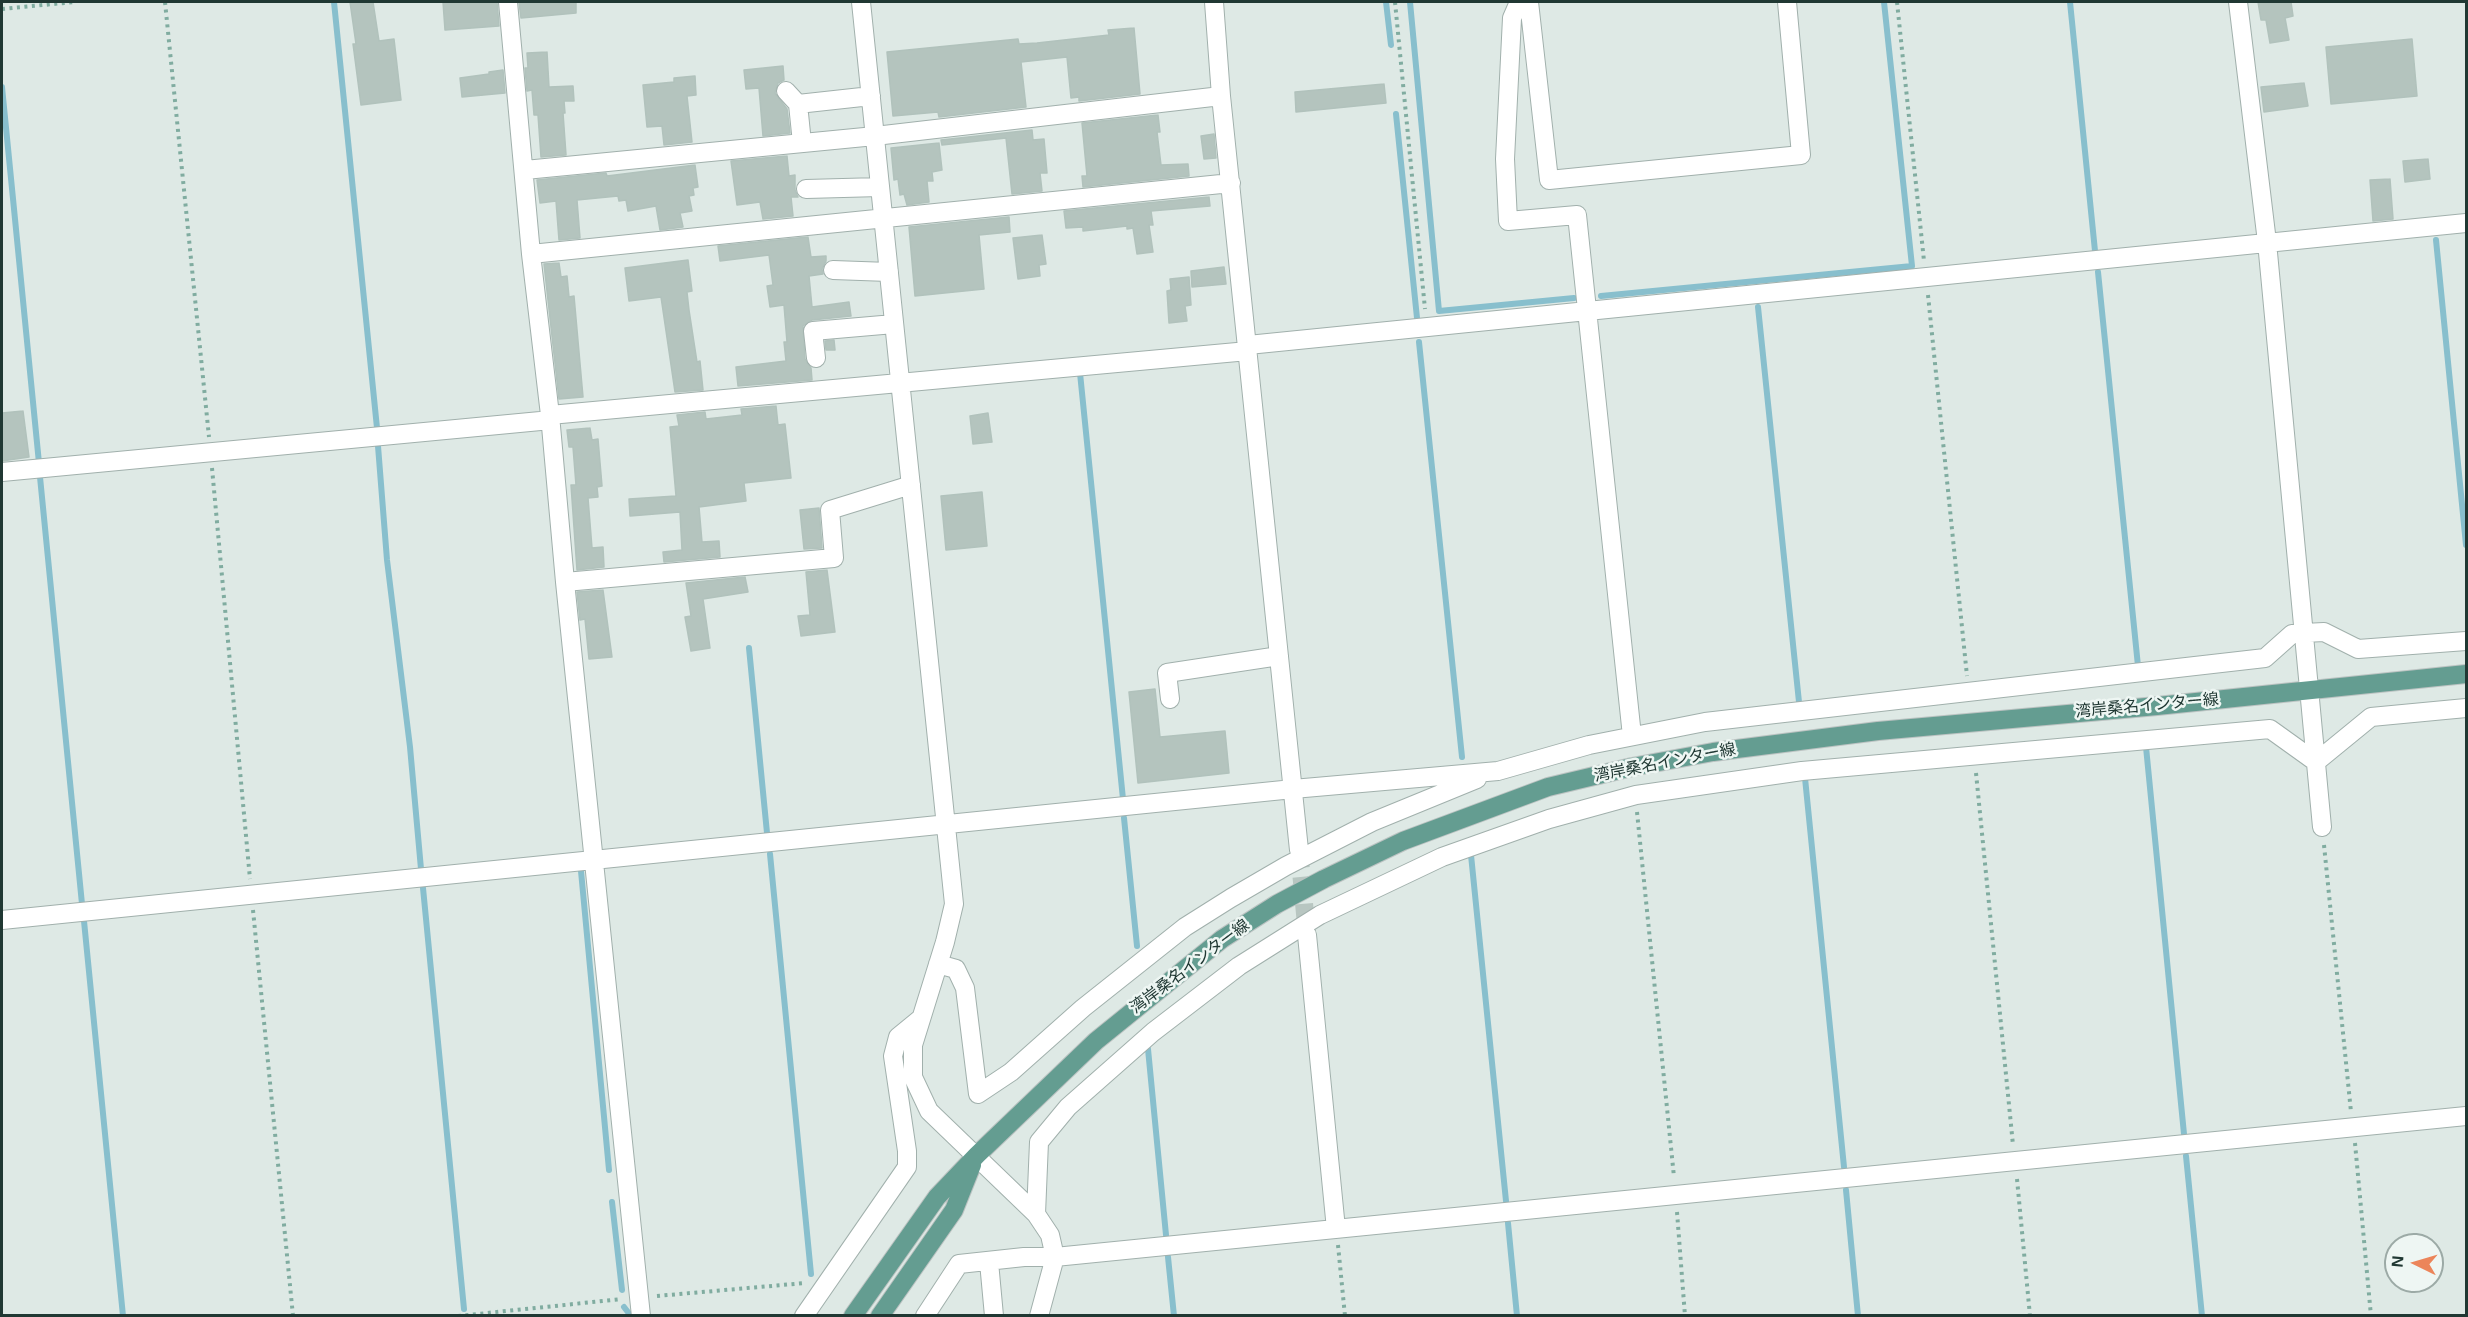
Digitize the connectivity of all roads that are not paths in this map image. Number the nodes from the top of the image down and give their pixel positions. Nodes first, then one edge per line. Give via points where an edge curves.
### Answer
1 (508, 2) edge
2 (861, 2) edge
3 (1214, 2) edge
4 (1519, 2) edge
5 (1528, 2) edge
6 (1787, 2) edge
7 (2238, 2) edge
8 (871, 96) junction
9 (1221, 96) junction
10 (875, 136) junction
11 (802, 142) junction
12 (525, 170) junction
13 (1231, 183) junction
14 (880, 187) junction
15 (806, 189) dead end
16 (884, 220) junction
17 (2466, 223) edge
18 (2266, 242) junction
19 (531, 254) junction
20 (833, 270) dead end
21 (889, 272) junction
22 (1587, 311) junction
23 (894, 324) junction
24 (1248, 348) junction
25 (816, 358) dead end
26 (900, 382) junction
27 (550, 417) junction
28 (2, 472) edge
29 (911, 485) junction
30 (565, 582) junction
31 (2304, 633) junction
32 (2466, 641) edge
33 (1279, 656) junction
34 (2466, 674) edge
35 (2308, 690) junction
36 (1170, 699) dead end
37 (2466, 708) edge
38 (1632, 736) junction
39 (2316, 762) junction
40 (1498, 771) junction
41 (1293, 789) junction
42 (946, 825) junction
43 (2322, 827) road end
44 (1299, 850) tunnel mouth
45 (595, 861) junction
46 (2, 920) edge
47 (1307, 935) tunnel mouth
48 (938, 964) junction
49 (920, 1019) junction
50 (2466, 1116) edge
51 (976, 1155) junction
52 (1036, 1214) junction
53 (1336, 1229) junction
54 (1055, 1257) junction
55 (989, 1262) junction
56 (641, 1316) edge
57 (804, 1316) edge
58 (853, 1316) edge
59 (880, 1316) edge
60 (925, 1316) edge
61 (994, 1316) edge
62 (1039, 1316) edge

1 - 12 street
2 - 8 street
3 - 9 street
4 - 22 street via 1512,18 1505,159 1508,221 1577,215
5 - 6 street via 1550,180 1801,155
7 - 18 street
8 - 10 street
8 - 11 street via 792,98
9 - 10 street
9 - 13 street
10 - 11 street
10 - 14 street
11 - 12 street
12 - 19 street
13 - 16 street
13 - 24 street
14 - 15 street
14 - 16 street
16 - 19 street
16 - 21 street
17 - 18 street
18 - 22 street
18 - 31 street
19 - 27 street
20 - 21 street
21 - 23 street
22 - 24 street
22 - 38 street
23 - 25 street via 813,331
23 - 26 street
24 - 26 street
24 - 33 street
26 - 27 street
26 - 29 street
27 - 28 street
27 - 30 street
29 - 30 street via 830,510 834,558
29 - 42 street
30 - 45 street
31 - 32 street via 2324,632 2358,649
31 - 35 street
31 - 38 street via 2292,634 2265,658 1705,722
33 - 36 street via 1167,673
33 - 41 street
34 - 35 main road, 湾岸桑名インター線
35 - 39 street
35 - 51 main road, 湾岸桑名インター線 via 1878,731 1713,752 1548,787 1499,804 1403,841 1324,879 1222,939 1096,1041
37 - 39 street via 2371,717
38 - 40 street
39 - 43 street
39 - 52 street via 2271,729 1802,771 1636,795 1549,819 1442,856 1320,915 1239,966 1090,1087 1039,1142
40 - 41 street
40 - 48 street via 1372,822 1231,898 1185,927 1083,1008 1011,1072 978,1094 965,988 956,969
41 - 42 street
41 - 44 street
42 - 45 street
42 - 48 street via 954,904
45 - 46 street
45 - 56 street
47 - 53 street
48 - 49 street
49 - 51 street via 913,1045 913,1077 930,1111
49 - 57 street via 898,1037 893,1056 907,1167
50 - 53 street
51 - 52 street
51 - 58 main road, 湾岸桑名インター線 via 937,1197
51 - 59 main road, 湾岸桑名インター線 via 954,1210
52 - 54 street via 1050,1235
53 - 54 street
54 - 55 street
54 - 62 street
55 - 60 street via 959,1264
55 - 61 street

